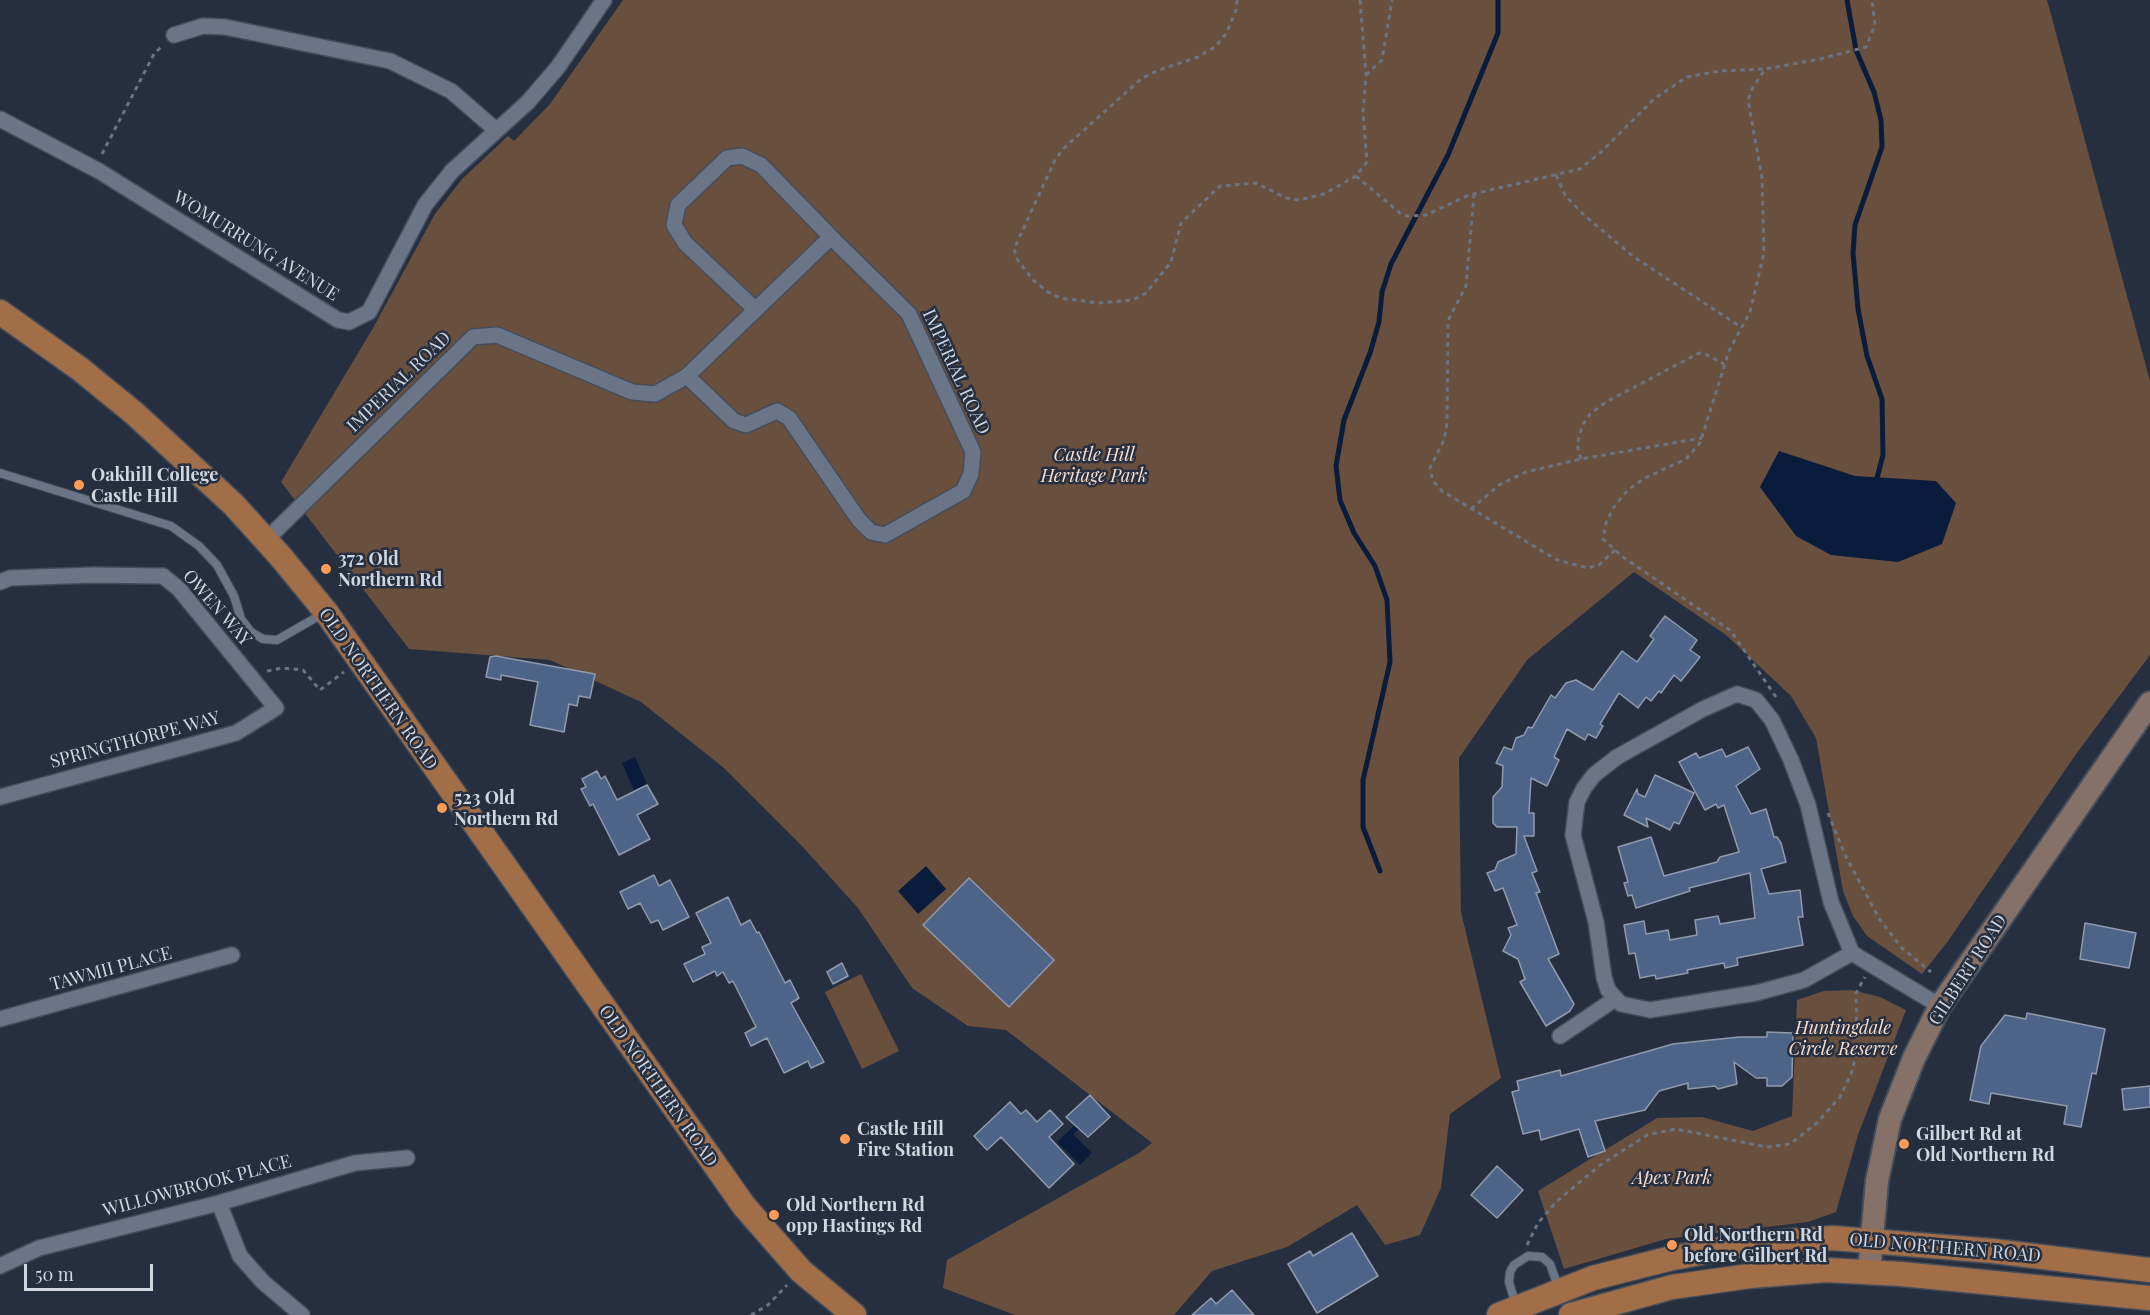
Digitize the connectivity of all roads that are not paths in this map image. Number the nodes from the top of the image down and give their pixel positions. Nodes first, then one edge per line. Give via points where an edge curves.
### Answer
1 (604, 0) edge
2 (174, 35) road end
3 (0, 119) edge
4 (496, 130) junction
5 (831, 237) junction
6 (756, 310) junction
7 (0, 312) edge
8 (687, 376) junction
9 (0, 473) edge
10 (266, 540) junction
11 (0, 582) edge
12 (326, 612) junction
13 (2150, 703) edge
14 (276, 708) joint
15 (0, 797) edge
16 (1852, 953) junction
17 (232, 955) dead end
18 (1615, 999) junction
19 (1940, 1006) junction
20 (0, 1019) edge
21 (1560, 1036) dead end
22 (407, 1158) dead end
23 (219, 1203) junction
24 (1870, 1239) junction
25 (0, 1266) edge
26 (2150, 1270) edge
27 (1869, 1272) junction
28 (1559, 1291) junction
29 (2150, 1298) edge
30 (1508, 1311) edge
31 (302, 1315) edge
32 (854, 1315) edge
33 (1571, 1315) edge

1 - 4 street, WOMURRUNG AVENUE via 558,68
2 - 4 street via 203,26 225,27 390,61 451,91
3 - 4 street, WOMURRUNG AVENUE via 94,169 338,320 349,322 369,312 425,205 452,171
5 - 6 street, IMPERIAL ROAD
5 - 6 street via 761,165 742,156 727,158 678,205 674,225 685,243
5 - 8 street, IMPERIAL ROAD via 909,314 973,452 971,474 963,491 885,535 871,532 789,418 777,411 746,425 734,421
6 - 8 street, IMPERIAL ROAD
7 - 10 main road, OLD NORTHERN ROAD via 134,413 234,505
8 - 10 street, IMPERIAL ROAD via 655,394 632,392 498,335 473,337
9 - 12 lane via 171,526 217,565 241,619 263,639 277,640
10 - 12 main road, OLD NORTHERN ROAD
11 - 14 street, OWEN WAY via 10,578 163,576 179,589
12 - 32 main road, OLD NORTHERN ROAD via 744,1206 801,1270
13 - 19 main road, GILBERT ROAD
14 - 15 street, SPRINGTHORPE WAY via 236,733
16 - 18 street via 1804,980 1723,1000 1650,1010
16 - 18 street via 1831,902 1808,805 1791,760 1765,708 1756,700 1737,694 1617,757 1594,775 1577,802 1573,835 1596,922 1604,977
16 - 19 street
17 - 20 street, TAWMII PLACE
18 - 21 street
19 - 24 main road, GILBERT ROAD via 1890,1119
22 - 23 street, WILLOWBROOK PLACE via 355,1163
23 - 25 street, WILLOWBROOK PLACE via 39,1248
23 - 31 street via 240,1256
24 - 26 main road, OLD NORTHERN ROAD
24 - 27 main road, GILBERT ROAD
24 - 28 main road, OLD NORTHERN ROAD via 1747,1244 1631,1268
27 - 29 main road, OLD NORTHERN ROAD
27 - 33 main road, OLD NORTHERN ROAD via 1826,1270 1694,1284 1634,1296
28 - 30 main road, OLD NORTHERN ROAD
28 - 30 lane via 1553,1270 1542,1257 1528,1256 1519,1260 1509,1277

